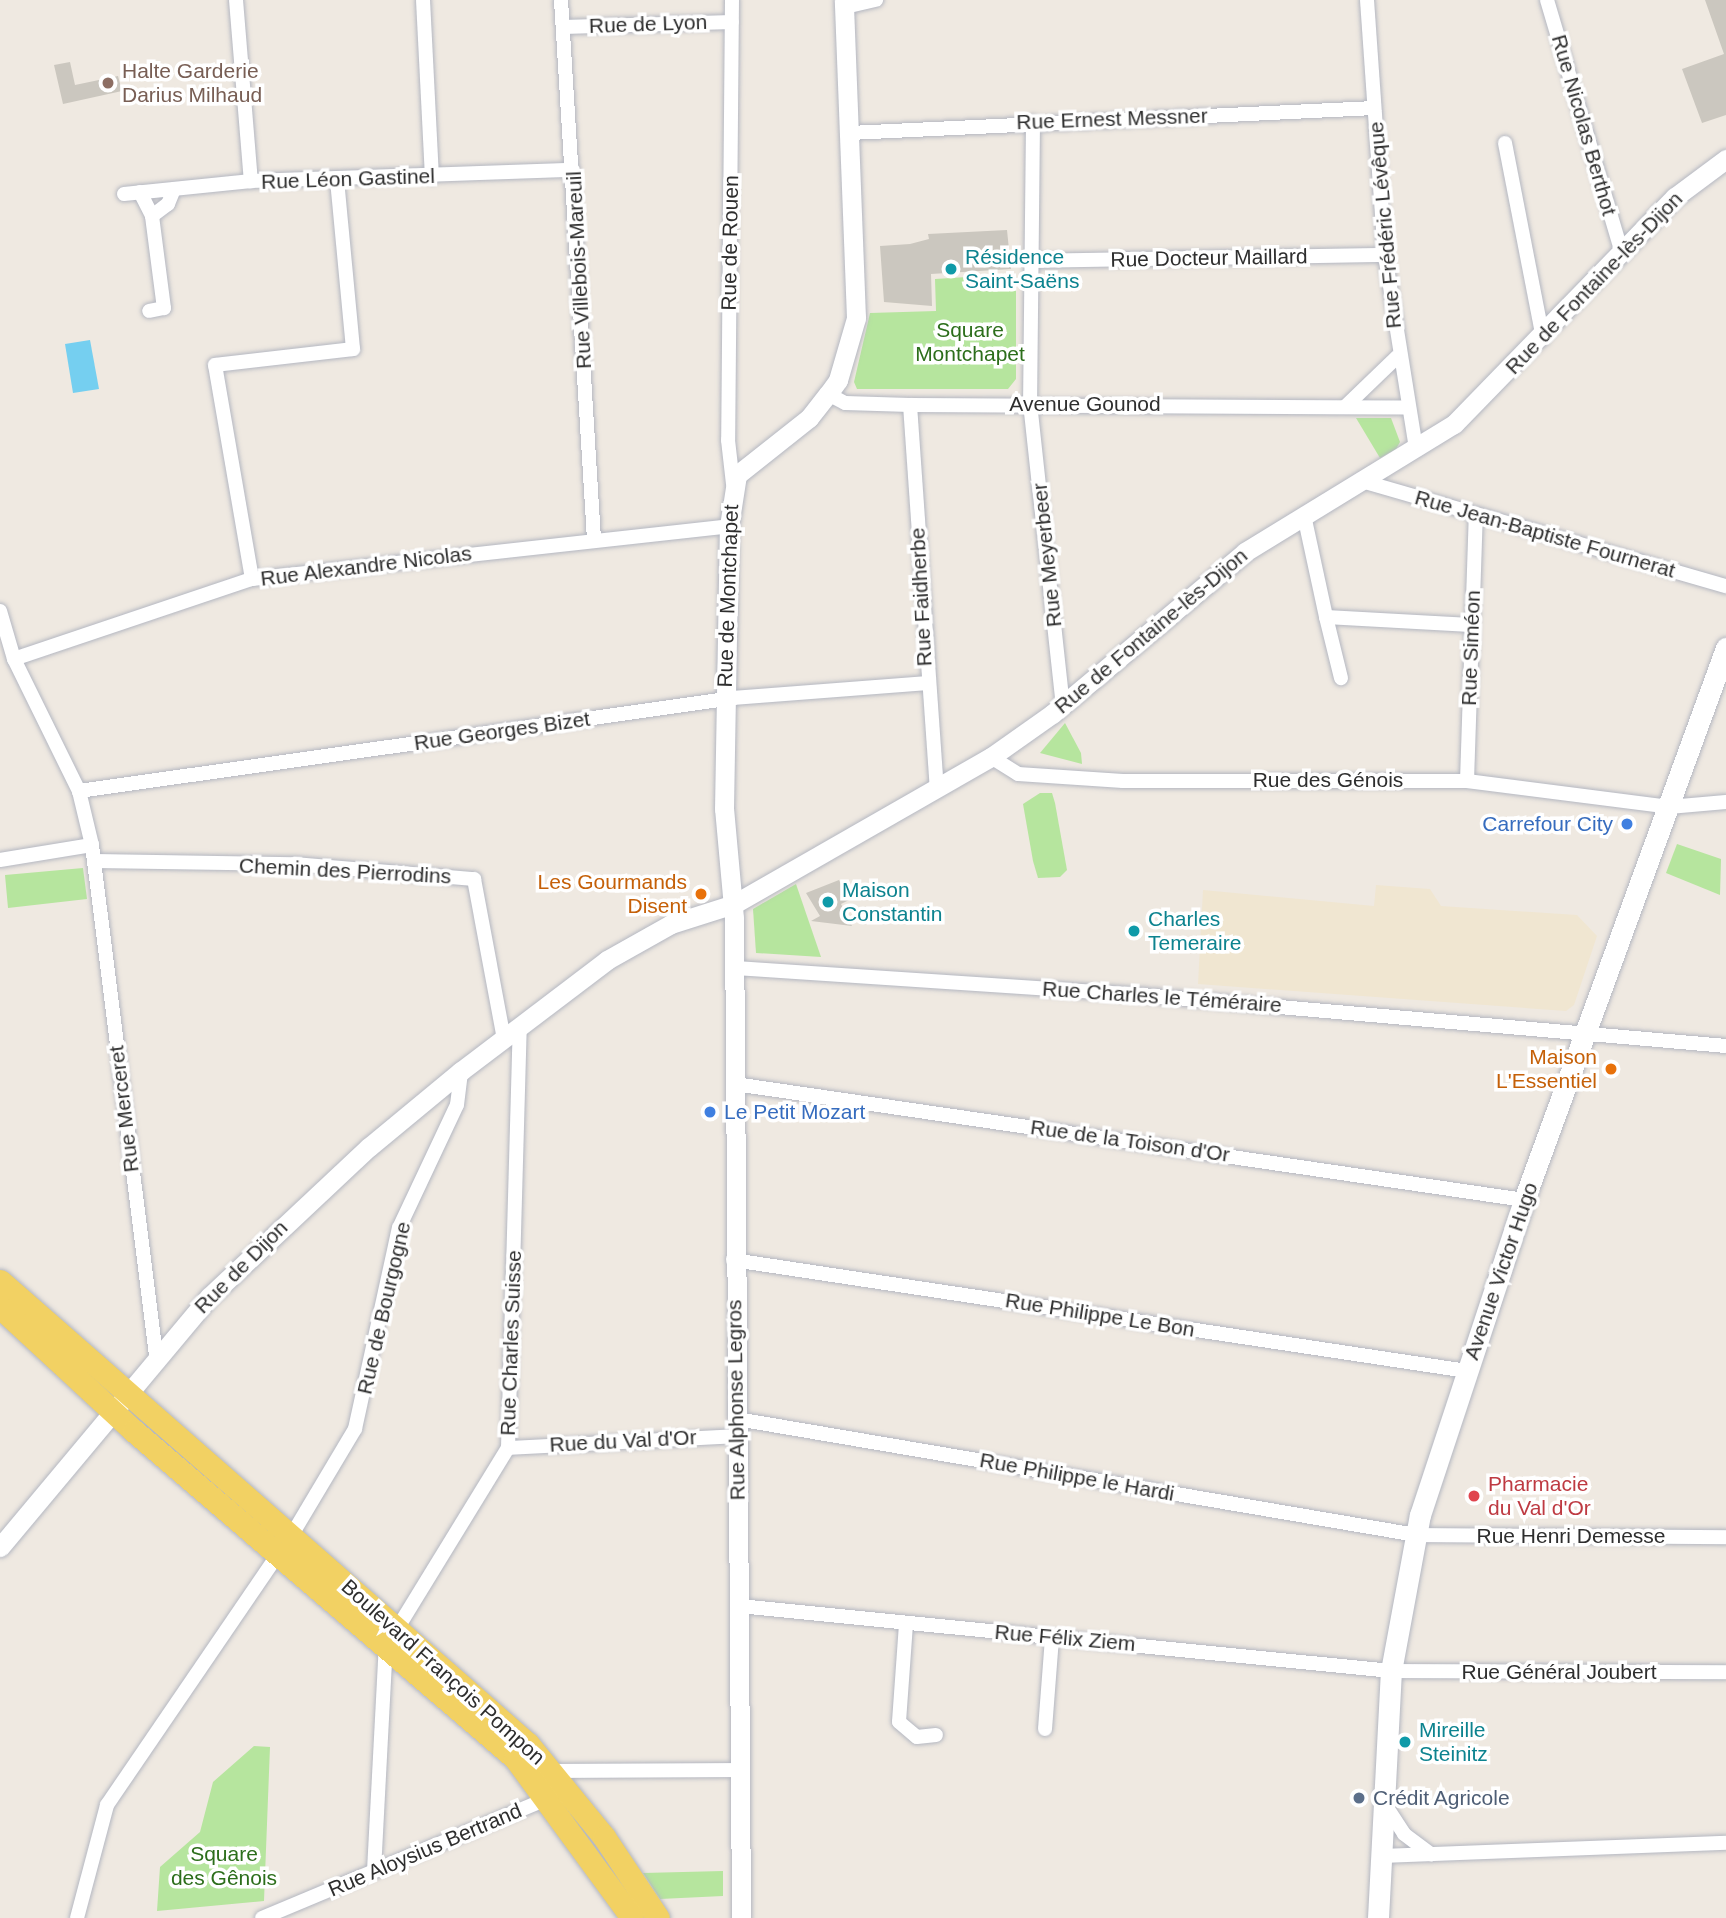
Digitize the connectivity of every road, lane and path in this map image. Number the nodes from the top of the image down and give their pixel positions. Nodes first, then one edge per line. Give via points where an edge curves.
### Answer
1 (236, 0) edge
2 (423, 0) edge
3 (561, 0) edge
4 (732, 0) edge
5 (876, 0) edge
6 (1367, 0) edge
7 (1547, 0) edge
8 (844, 3) edge
9 (732, 22) junction
10 (563, 27) junction
11 (1374, 108) junction
12 (1034, 122) junction
13 (850, 133) junction
14 (1505, 144) dead end
15 (1726, 159) edge
16 (573, 170) junction
17 (432, 177) junction
18 (251, 181) junction
19 (337, 181) junction
20 (174, 189) junction
21 (140, 192) junction
22 (124, 194) dead end
23 (152, 216) junction
24 (1621, 250) junction
25 (1385, 255) junction
26 (1032, 261) junction
27 (149, 311) dead end
28 (1543, 338) junction
29 (1397, 357) junction
30 (828, 394) junction
31 (1030, 404) junction
32 (910, 405) junction
33 (1346, 406) junction
34 (1406, 408) junction
35 (1416, 448) junction
36 (1365, 482) junction
37 (734, 485) junction
38 (1476, 515) junction
39 (1304, 516) junction
40 (729, 526) junction
41 (594, 540) junction
42 (252, 579) junction
43 (1726, 586) edge
44 (0, 611) edge
45 (1326, 617) junction
46 (1471, 625) junction
47 (1726, 648) edge
48 (14, 659) junction
49 (1340, 678) dead end
50 (926, 684) junction
51 (724, 699) junction
52 (1063, 706) junction
53 (991, 757) junction
54 (1467, 781) junction
55 (937, 789) junction
56 (79, 791) junction
57 (1726, 802) edge
58 (1669, 807) junction
59 (92, 845) junction
60 (0, 860) edge
61 (95, 862) junction
62 (734, 904) junction
63 (735, 968) junction
64 (520, 1026) junction
65 (1589, 1031) junction
66 (504, 1039) junction
67 (1726, 1046) edge
68 (461, 1071) junction
69 (735, 1084) junction
70 (1524, 1200) junction
71 (733, 1260) junction
72 (0, 1281) edge
73 (0, 1307) edge
74 (156, 1355) junction
75 (1467, 1371) junction
76 (119, 1402) junction
77 (737, 1427) junction
78 (508, 1448) junction
79 (1416, 1535) junction
80 (1726, 1537) edge
81 (284, 1546) junction
82 (0, 1547) edge
83 (738, 1606) junction
84 (906, 1624) junction
85 (392, 1637) junction
86 (1052, 1637) junction
87 (1391, 1671) junction
88 (1726, 1672) edge
89 (1045, 1730) dead end
90 (936, 1735) dead end
91 (553, 1770) junction
92 (740, 1770) junction
93 (549, 1798) junction
94 (1385, 1804) junction
95 (1726, 1843) edge
96 (587, 1852) junction
97 (1432, 1854) junction
98 (1382, 1856) junction
99 (374, 1871) junction
100 (740, 1896) junction
101 (77, 1918) edge
102 (262, 1918) edge
103 (632, 1918) edge
104 (643, 1918) edge
105 (658, 1918) edge
106 (733, 1918) edge
107 (741, 1918) edge
108 (1378, 1918) edge

1 - 18 street
2 - 17 street
3 - 10 street, Rue Villebois-Mareuil
4 - 9 street, Rue de Rouen
5 - 8 street
6 - 11 street, Rue Frédéric Lévêque
7 - 24 street, Rue Nicolas Berthot
8 - 13 street, Rue de Montchapet
9 - 10 street, Rue de Lyon
9 - 37 street, Rue de Rouen via 729,440
10 - 16 street, Rue Villebois-Mareuil
11 - 12 street, Rue Ernest Messner
11 - 25 street, Rue Frédéric Lévêque
12 - 13 street, Rue Ernest Messner
12 - 26 street, Rue Meyerbeer
13 - 30 street, Rue de Montchapet via 856,318 838,380
14 - 28 street
15 - 24 street, Rue de Fontaine-lès-Dijon via 1675,197
16 - 17 street, Rue Léon Gastinel
16 - 41 street, Rue Villebois-Mareuil
17 - 19 street, Rue Léon Gastinel
18 - 19 street, Rue Léon Gastinel
18 - 20 street, Rue Léon Gastinel
19 - 42 street via 353,349 215,365
20 - 21 street, Rue Léon Gastinel
20 - 23 street via 168,204
21 - 22 street, Rue Léon Gastinel
21 - 23 street
23 - 27 street via 164,308
24 - 28 street, Rue de Fontaine-lès-Dijon
25 - 26 street, Rue Docteur Maillard
25 - 29 street, Rue Frédéric Lévêque
26 - 31 street, Rue Meyerbeer
28 - 35 street, Rue de Fontaine-lès-Dijon via 1454,424
29 - 33 street
29 - 34 street, Rue Frédéric Lévêque
30 - 32 street, Avenue Gounod via 845,403
30 - 37 street, Rue de Montchapet via 809,418 745,466
31 - 32 street, Avenue Gounod
31 - 33 street, Avenue Gounod
31 - 52 street, Rue Meyerbeer
32 - 50 street, Rue Faidherbe
33 - 34 street, Avenue Gounod
34 - 35 street, Rue Frédéric Lévêque
35 - 36 street, Rue de Fontaine-lès-Dijon
36 - 38 street, Rue Jean-Baptiste Fournerat
36 - 39 street, Rue de Fontaine-lès-Dijon
37 - 40 street, Rue de Montchapet
38 - 43 street, Rue Jean-Baptiste Fournerat
38 - 46 street, Rue Siméon
39 - 45 street
39 - 52 street, Rue de Fontaine-lès-Dijon via 1245,552
40 - 41 street, Rue Alexandre Nicolas
40 - 51 street, Rue de Montchapet
41 - 42 street, Rue Alexandre Nicolas
42 - 48 street, Rue Alexandre Nicolas
44 - 48 street, Rue Merceret
45 - 46 street
45 - 49 street
46 - 54 street, Rue Siméon
47 - 58 main road, Avenue Victor Hugo
48 - 56 street, Rue Merceret
50 - 51 street, Rue Georges Bizet
50 - 55 street, Rue Faidherbe
51 - 56 street, Rue Georges Bizet
51 - 62 street, Rue de Montchapet via 724,808
52 - 53 street, Rue de Fontaine-lès-Dijon
53 - 54 street, Rue des Génois via 1018,774 1123,781
53 - 55 street, Rue de Fontaine-lès-Dijon
54 - 58 street, Rue des Génois
55 - 62 street, Rue de Fontaine-lès-Dijon
56 - 59 street, Rue Merceret
57 - 58 street, Rue des Génois
58 - 65 main road, Avenue Victor Hugo
59 - 60 street
59 - 61 street, Rue Merceret
61 - 66 street, Chemin des Pierrodins via 294,864 474,879
61 - 74 street, Rue Merceret
62 - 63 street, Rue Alphonse Legros
62 - 64 street, Rue de Fontaine-lès-Dijon via 671,924 607,960
63 - 65 street, Rue Charles le Téméraire
63 - 69 street, Rue Alphonse Legros
64 - 66 street, Rue de Dijon
64 - 78 street, Rue Charles Suisse
65 - 67 street, Rue Charles le Téméraire
65 - 70 main road, Avenue Victor Hugo
66 - 68 street, Rue de Dijon
68 - 74 street, Rue de Dijon via 257,1249
68 - 81 street, Rue de Bourgogne via 457,1105 399,1228 355,1429
69 - 70 street, Rue de la Toison d'Or
69 - 71 street, Rue Alphonse Legros
70 - 75 main road, Avenue Victor Hugo
71 - 75 street, Rue Philippe Le Bon
71 - 77 street, Rue Alphonse Legros
72 - 76 main road
73 - 76 main road
74 - 76 street, Rue de Dijon
75 - 79 main road, Avenue Victor Hugo
76 - 81 main road, Boulevard François Pompon
76 - 82 street, Rue de Dijon
77 - 78 street, Rue du Val d'Or
77 - 79 street, Rue Philippe le Hardi
77 - 83 street, Rue Alphonse Legros
78 - 85 street, Rue Charles Suisse
79 - 80 street, Rue Henri Demesse
79 - 87 main road, Avenue Victor Hugo
81 - 85 main road, Boulevard François Pompon
81 - 101 street, Rue de Bourgogne via 107,1805
83 - 84 street, Rue Félix Ziem
83 - 92 street, Rue Alphonse Legros
84 - 86 street, Rue Félix Ziem
84 - 90 street via 899,1722 917,1737
85 - 91 main road, Boulevard François Pompon
85 - 93 main road, Boulevard François Pompon
85 - 99 street, Rue Charles Suisse
86 - 87 street, Rue Félix Ziem
86 - 89 street
87 - 88 street, Rue Général Joubert
87 - 94 main road, Avenue Victor Hugo
91 - 92 street
91 - 105 main road, Boulevard François Pompon
92 - 100 street, Rue Alphonse Legros
93 - 96 main road, Boulevard François Pompon
93 - 99 street, Rue Aloysius Bertrand
94 - 97 street via 1404,1834
94 - 98 main road, Avenue Victor Hugo
95 - 97 street
96 - 103 main road, Boulevard François Pompon
96 - 104 main road
97 - 98 street
98 - 108 main road, Avenue Victor Hugo
99 - 102 street, Rue Aloysius Bertrand
100 - 106 street, Rue Alphonse Legros
100 - 107 street, Rue Alphonse Legros

